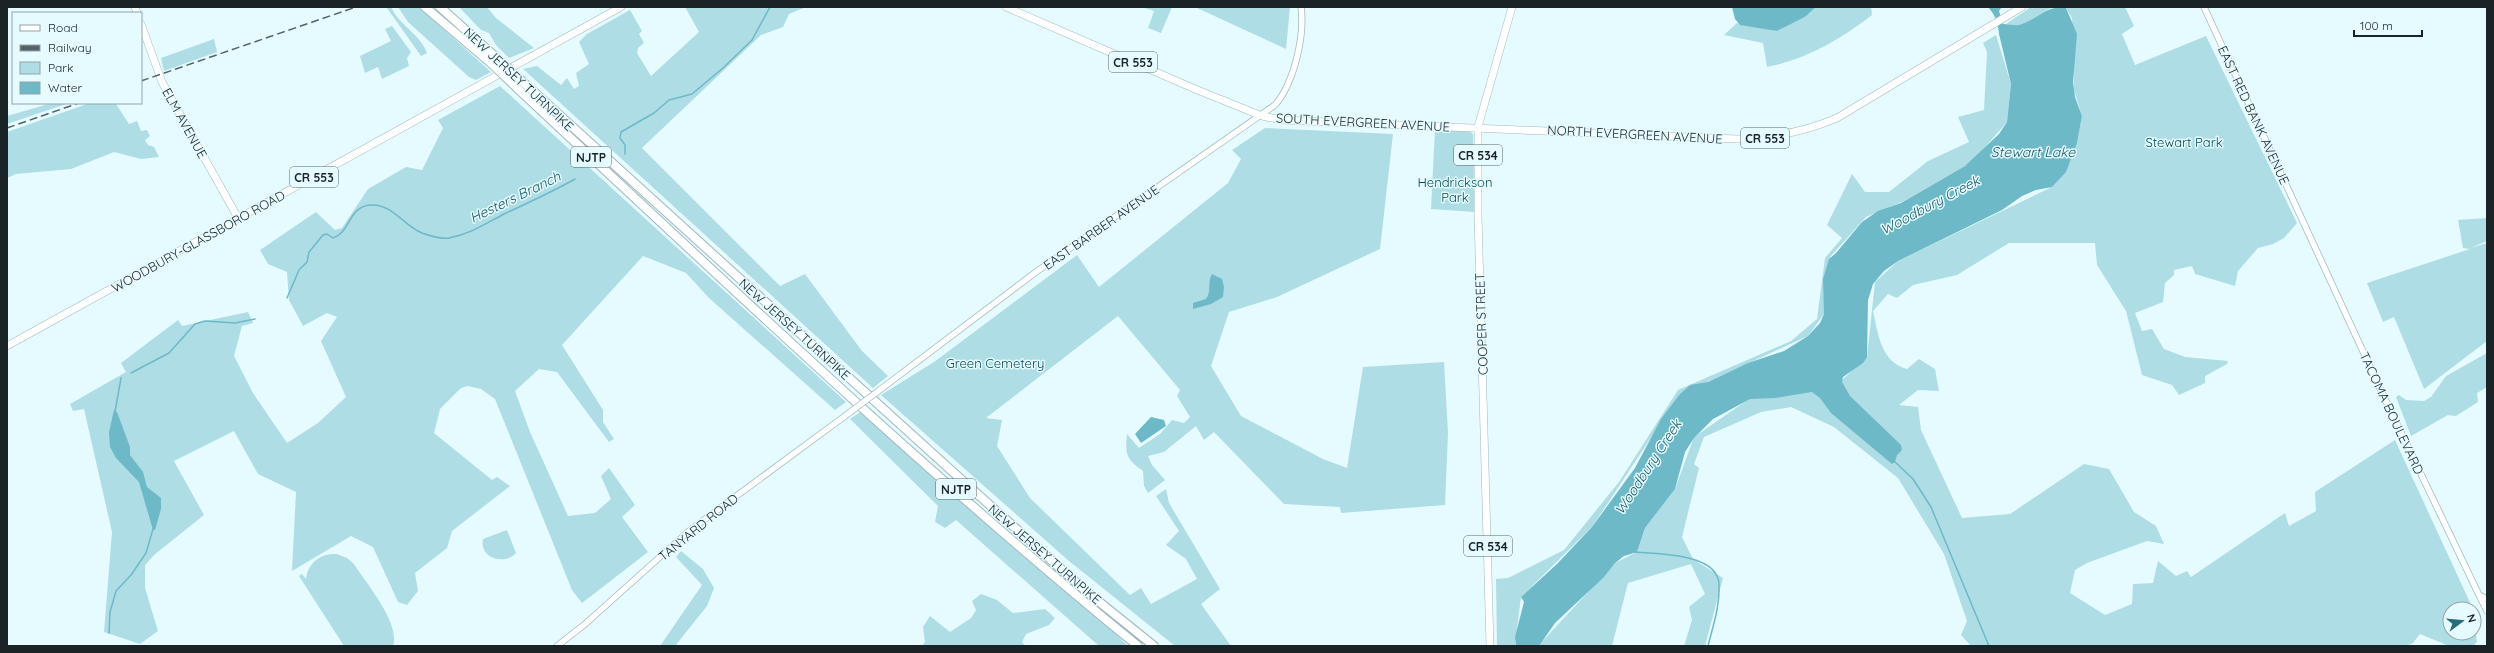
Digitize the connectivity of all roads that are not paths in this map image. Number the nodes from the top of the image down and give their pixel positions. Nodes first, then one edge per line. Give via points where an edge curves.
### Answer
1 (441, 7) edge
2 (621, 7) edge
3 (1006, 7) edge
4 (1301, 7) edge
5 (1512, 7) edge
6 (2022, 7) edge
7 (2204, 7) edge
8 (428, 9) edge
9 (142, 27) edge
10 (1262, 116) junction
11 (1478, 127) junction
12 (238, 218) junction
13 (2304, 222) joint
14 (7, 346) edge
15 (845, 416) joint
16 (2479, 595) junction
17 (2487, 599) edge
18 (2487, 611) edge
19 (557, 646) edge
20 (1138, 646) edge
21 (1154, 646) edge
22 (1490, 646) edge

1 - 21 highway, NEW JERSEY TURNPIKE / NJTP, bridge via 964,482 1087,592
2 - 12 main road, WOODBURY-GLASSBORO ROAD / CR 553
3 - 10 main road, SOUTH EVERGREEN AVENUE / CR 553
4 - 10 street, EAST BARBER AVENUE via 1292,77 1285,94
5 - 11 main road, COOPER STREET / CR 534
6 - 11 main road, NORTH EVERGREEN AVENUE / CR 553 via 1844,114 1811,128 1775,137 1733,138
7 - 13 street, EAST RED BANK AVENUE
8 - 20 highway, NEW JERSEY TURNPIKE / NJTP, bridge via 492,64 776,329 1076,595
9 - 12 main road, ELM AVENUE via 162,82
10 - 11 main road, SOUTH EVERGREEN AVENUE / CR 553 via 1281,120
10 - 15 street, EAST BARBER AVENUE, bridge via 1036,272
11 - 22 main road, COOPER STREET / CR 534 via 1478,216
12 - 14 main road, WOODBURY-GLASSBORO ROAD / CR 553
13 - 16 street, TACOMA BOULEVARD
15 - 19 street, TANYARD ROAD via 701,521
16 - 17 street
16 - 18 street, TACOMA BOULEVARD

